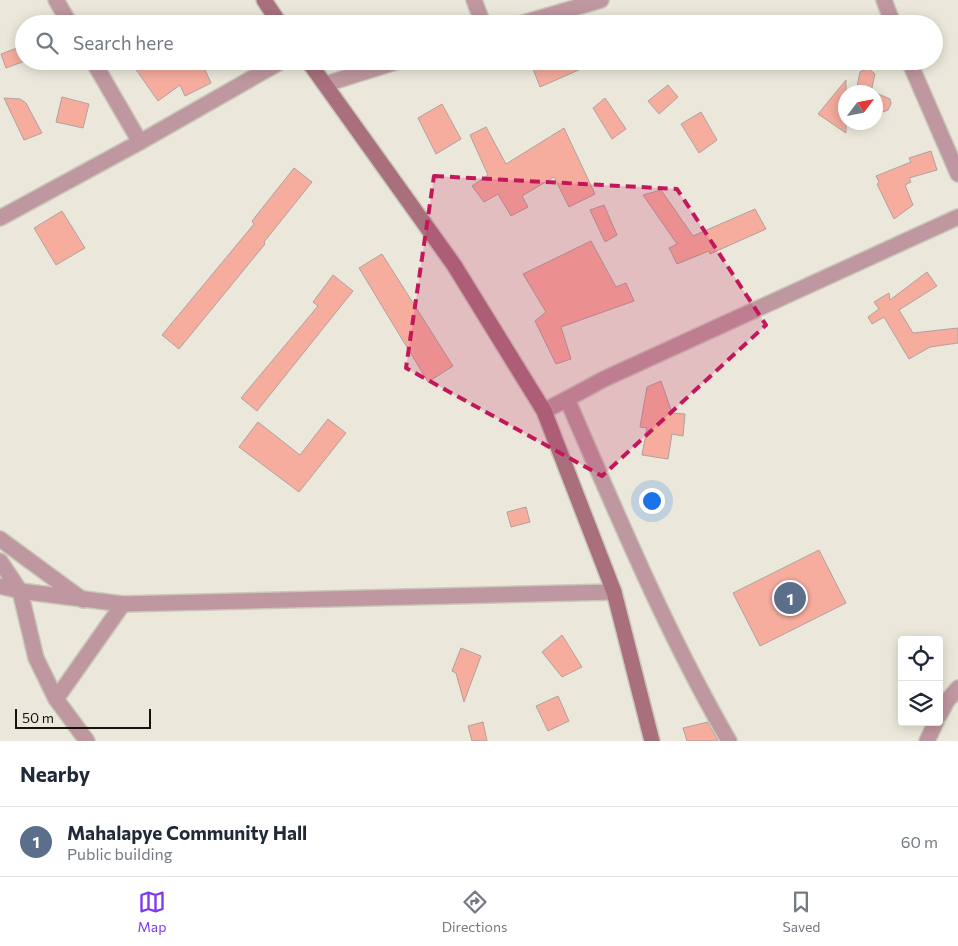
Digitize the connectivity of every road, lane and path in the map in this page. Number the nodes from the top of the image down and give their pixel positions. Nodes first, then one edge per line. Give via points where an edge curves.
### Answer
1 (56, 0) edge
2 (264, 0) edge
3 (474, 0) edge
4 (600, 0) edge
5 (884, 0) edge
6 (65, 15) edge
7 (274, 15) edge
8 (480, 15) edge
9 (550, 15) edge
10 (890, 15) edge
11 (98, 70) edge
12 (266, 70) edge
13 (315, 70) edge
14 (370, 70) edge
15 (913, 70) edge
16 (326, 84) junction
17 (140, 142) junction
18 (958, 174) edge
19 (958, 217) edge
20 (0, 218) edge
21 (567, 398) junction
22 (544, 411) junction
23 (0, 539) edge
24 (0, 561) edge
25 (0, 586) edge
26 (20, 591) junction
27 (614, 592) junction
28 (83, 600) junction
29 (123, 604) junction
30 (958, 688) edge
31 (56, 699) junction
32 (943, 707) edge
33 (934, 726) edge
34 (87, 741) edge
35 (652, 741) edge
36 (729, 741) edge
37 (927, 741) edge

1 - 6 street
2 - 7 main road
3 - 8 street
4 - 9 street
5 - 10 street
11 - 17 street
12 - 17 street
13 - 16 main road
14 - 16 street
15 - 18 street
16 - 22 main road via 454,265
17 - 20 street
19 - 21 street
21 - 22 street
21 - 36 street via 652,595
22 - 27 main road
23 - 28 street
24 - 26 street
25 - 26 street
26 - 28 street
26 - 31 street via 36,658
27 - 29 street
27 - 35 main road
28 - 29 street
29 - 31 street
30 - 32 street
31 - 34 street
33 - 37 street

